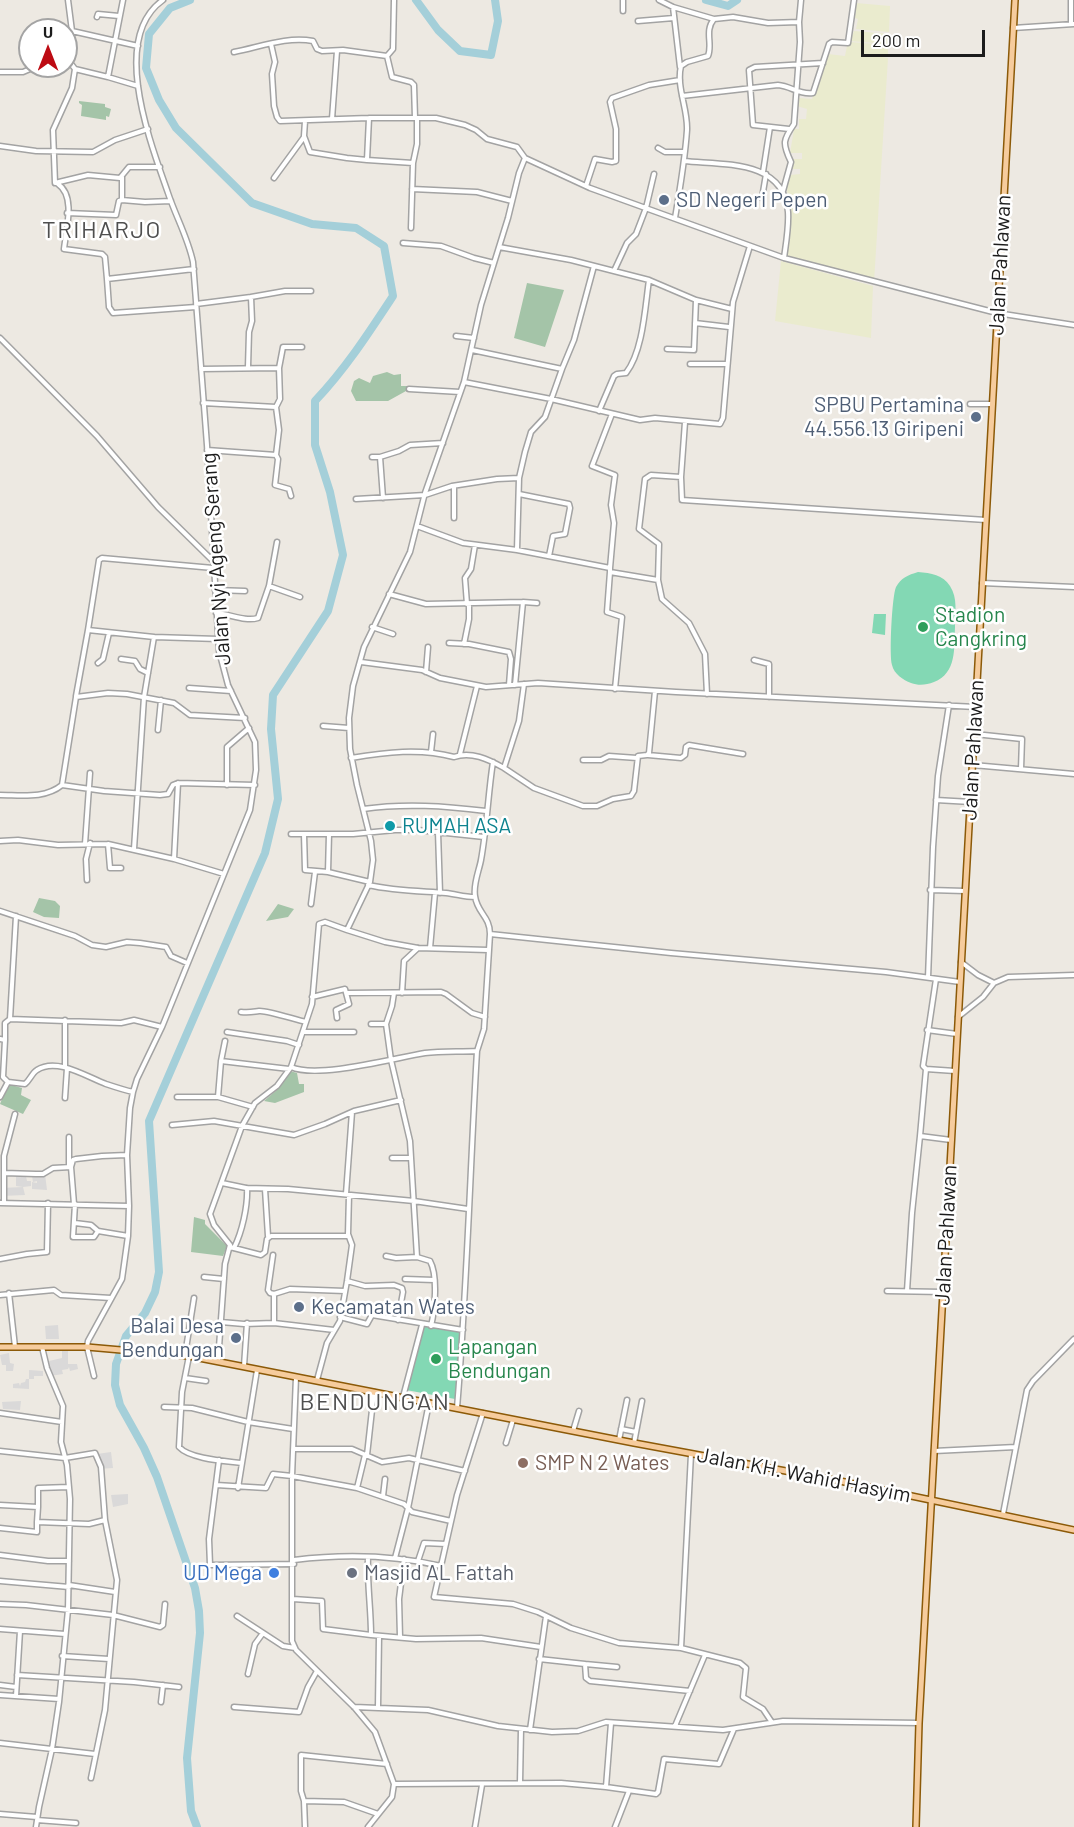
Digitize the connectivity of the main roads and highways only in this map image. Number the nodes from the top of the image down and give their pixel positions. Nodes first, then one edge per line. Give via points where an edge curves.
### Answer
1 (1015, 0) edge
2 (0, 1347) edge
3 (932, 1500) junction
4 (1074, 1530) edge
5 (916, 1827) edge

1 - 3 main road, Jalan Pahlawan via 975,734 939,1292
2 - 3 main road, Jalan KH. Wahid Hasyim via 87,1347 187,1355
3 - 4 main road, Jalan KH. Wahid Hasyim via 1004,1508
3 - 5 main road, Jalan Pahlawan

